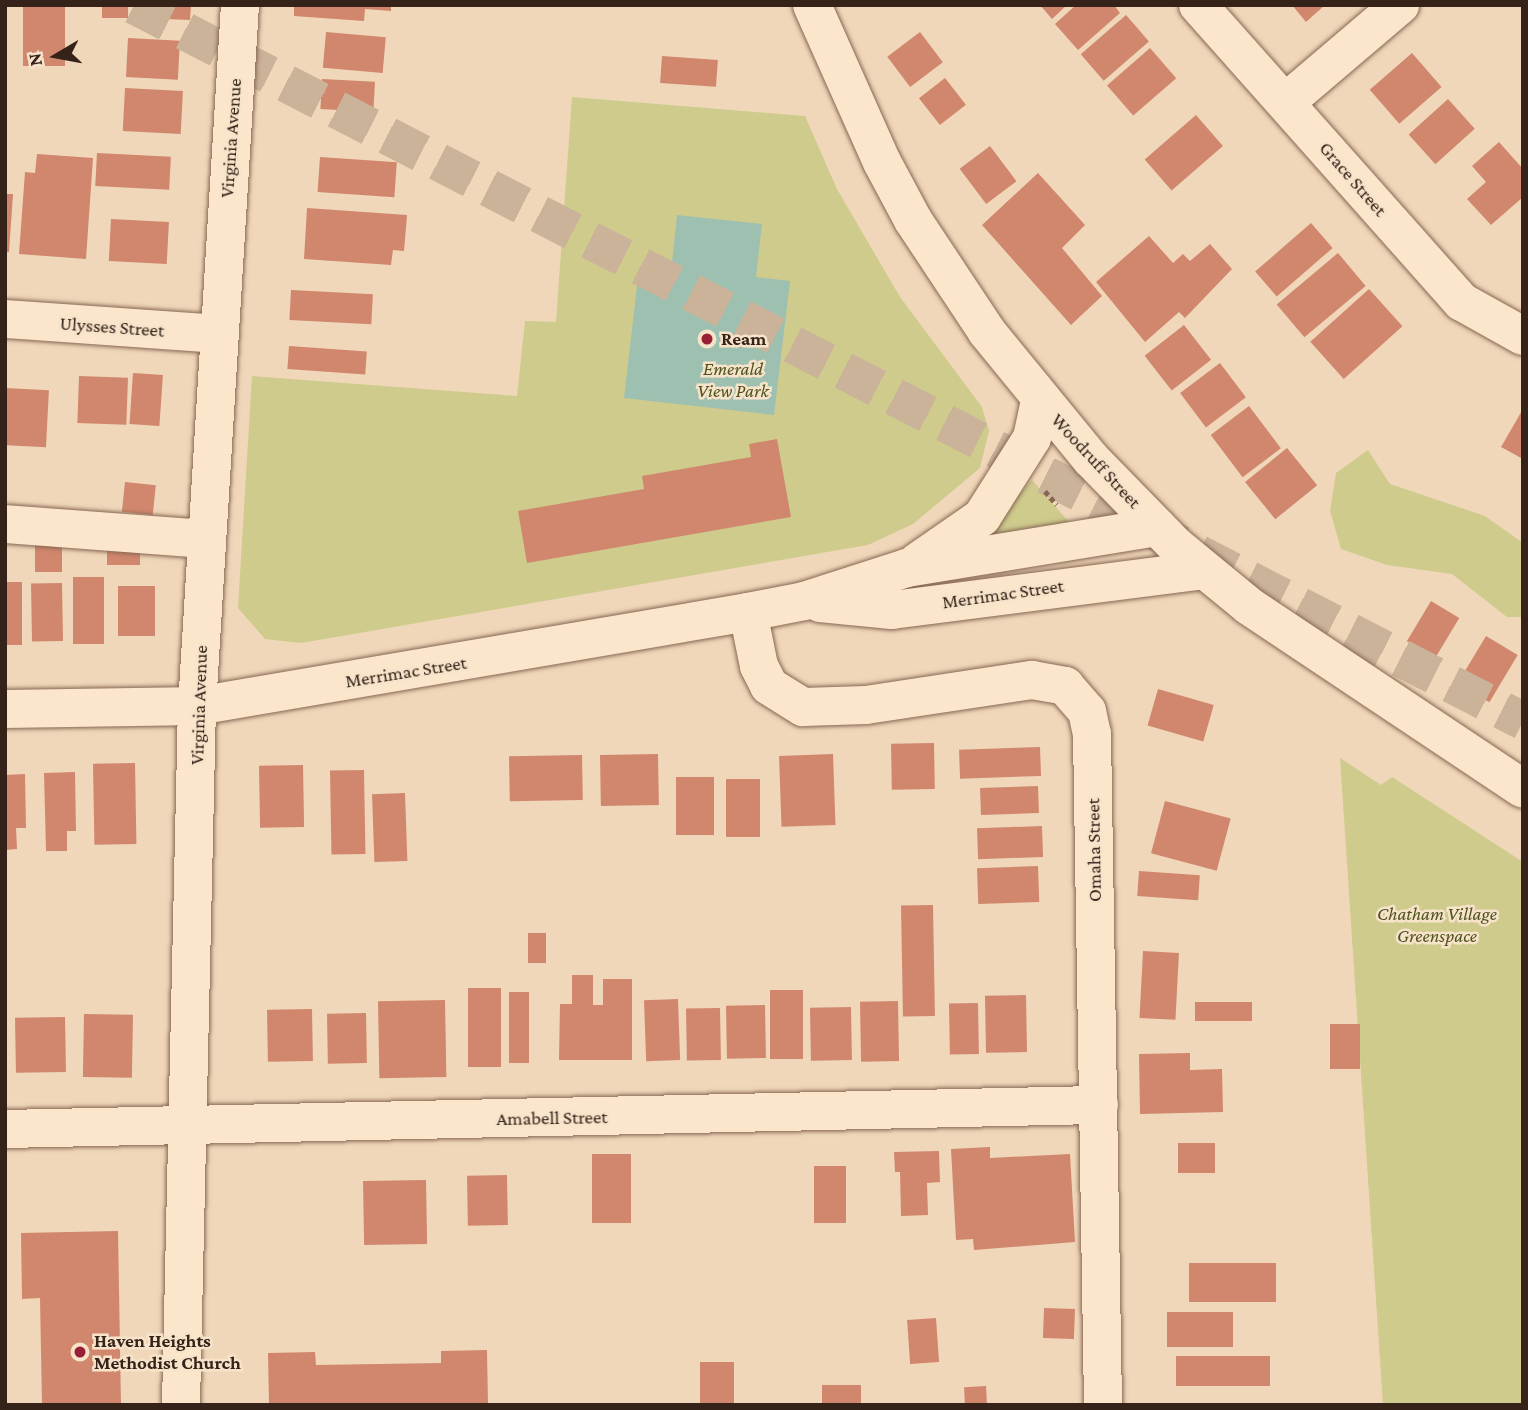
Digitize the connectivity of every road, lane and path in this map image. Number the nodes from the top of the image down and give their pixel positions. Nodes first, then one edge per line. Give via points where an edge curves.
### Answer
1 (240, 5) edge
2 (812, 5) edge
3 (1198, 5) edge
4 (1401, 5) edge
5 (1286, 102) junction
6 (5, 319) edge
7 (218, 334) junction
8 (1523, 336) edge
9 (1040, 400) junction
10 (5, 524) edge
11 (1157, 527) junction
12 (206, 539) junction
13 (907, 568) junction
14 (1203, 570) junction
15 (804, 601) junction
16 (748, 612) junction
17 (197, 706) junction
18 (5, 709) edge
19 (1523, 789) edge
20 (1099, 1105) junction
21 (187, 1127) junction
22 (5, 1129) edge
23 (181, 1405) edge
24 (1103, 1405) edge

1 - 7 street, Virginia Avenue
2 - 9 street, Woodruff Street via 913,220 987,332
3 - 5 street, Grace Street
4 - 5 street
5 - 8 street, Grace Street via 1462,302
6 - 7 street, Ulysses Street
7 - 12 street, Virginia Avenue
9 - 11 street, Woodruff Street
9 - 13 street via 1032,438 982,517
10 - 12 street
11 - 13 street, Merrimac Street
11 - 14 street, Woodruff Street
12 - 17 street, Virginia Avenue
13 - 15 street, Merrimac Street
14 - 15 street, Merrimac Street via 892,610
14 - 19 street, Woodruff Street via 1311,651
15 - 16 street, Merrimac Street
16 - 17 street, Merrimac Street
16 - 20 street, Omaha Street via 759,666 769,686 803,707 866,705 1032,680 1065,686 1079,697 1092,734
17 - 18 street, Merrimac Street
17 - 21 street, Virginia Avenue
20 - 21 street, Amabell Street
20 - 24 street, Omaha Street
21 - 22 street, Amabell Street
21 - 23 street, Virginia Avenue

